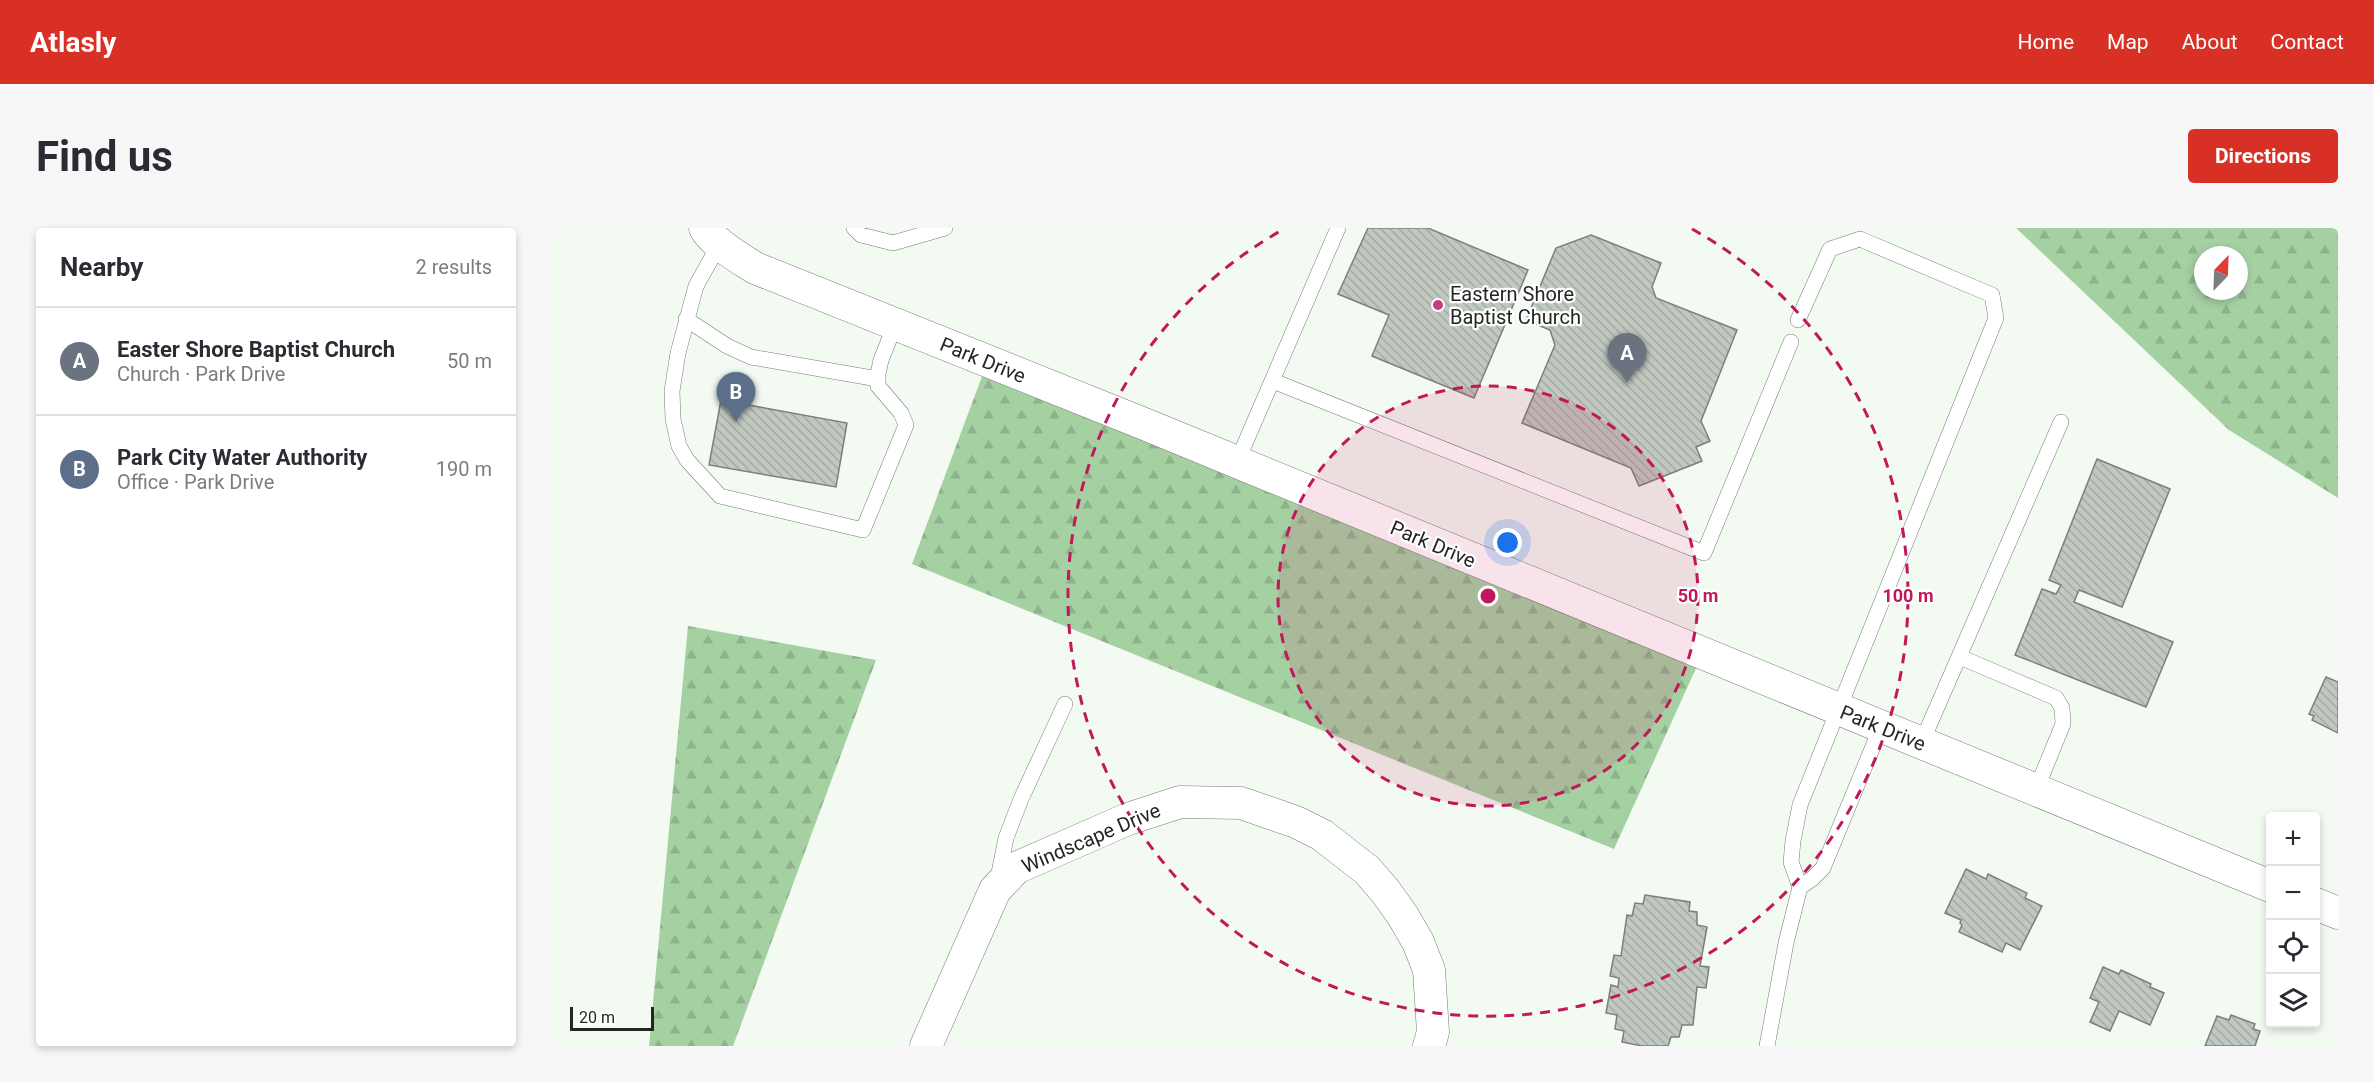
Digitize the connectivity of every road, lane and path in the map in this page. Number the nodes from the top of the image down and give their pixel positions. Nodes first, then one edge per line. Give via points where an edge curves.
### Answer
1 (854, 228) edge
2 (945, 228) edge
3 (1338, 228) edge
4 (712, 235) edge
5 (686, 319) junction
6 (1798, 320) dead end
7 (895, 325) junction
8 (1791, 342) dead end
9 (878, 379) junction
10 (1273, 381) junction
11 (2061, 422) dead end
12 (1237, 462) junction
13 (1960, 657) junction
14 (1065, 704) dead end
15 (1839, 710) junction
16 (1881, 727) junction
17 (1921, 744) junction
18 (2036, 790) junction
19 (2266, 884) edge
20 (1800, 887) junction
21 (995, 890) junction
22 (2320, 906) edge
23 (2338, 913) edge
24 (927, 1046) edge
25 (1429, 1046) edge
26 (1767, 1046) edge

1 - 2 lane via 861,236 893,243
3 - 10 lane
4 - 5 lane
4 - 7 street, Park Drive via 755,268
5 - 9 lane via 751,357
5 - 9 lane via 672,391 673,419 679,446 687,460 720,496 863,530 906,425 878,386
6 - 15 lane via 1830,249 1860,239 1992,295 1996,318
7 - 9 lane
7 - 12 street, Park Drive
8 - 10 lane via 1704,553
10 - 12 lane
11 - 13 lane
12 - 15 street, Park Drive
13 - 17 lane
13 - 18 lane via 2056,698 2062,708 2063,724
14 - 21 lane via 1006,838
15 - 16 street, Park Drive
15 - 20 lane via 1800,805 1791,862
16 - 17 street, Park Drive
16 - 20 lane via 1823,868
17 - 18 street, Park Drive
18 - 19 street, Park Drive
20 - 26 lane
21 - 24 street, Windscape Drive
21 - 25 street, Windscape Drive via 1016,868 1128,819 1180,802 1241,803 1296,822 1322,835 1367,870 1403,916 1428,970 1433,1032
22 - 23 street

